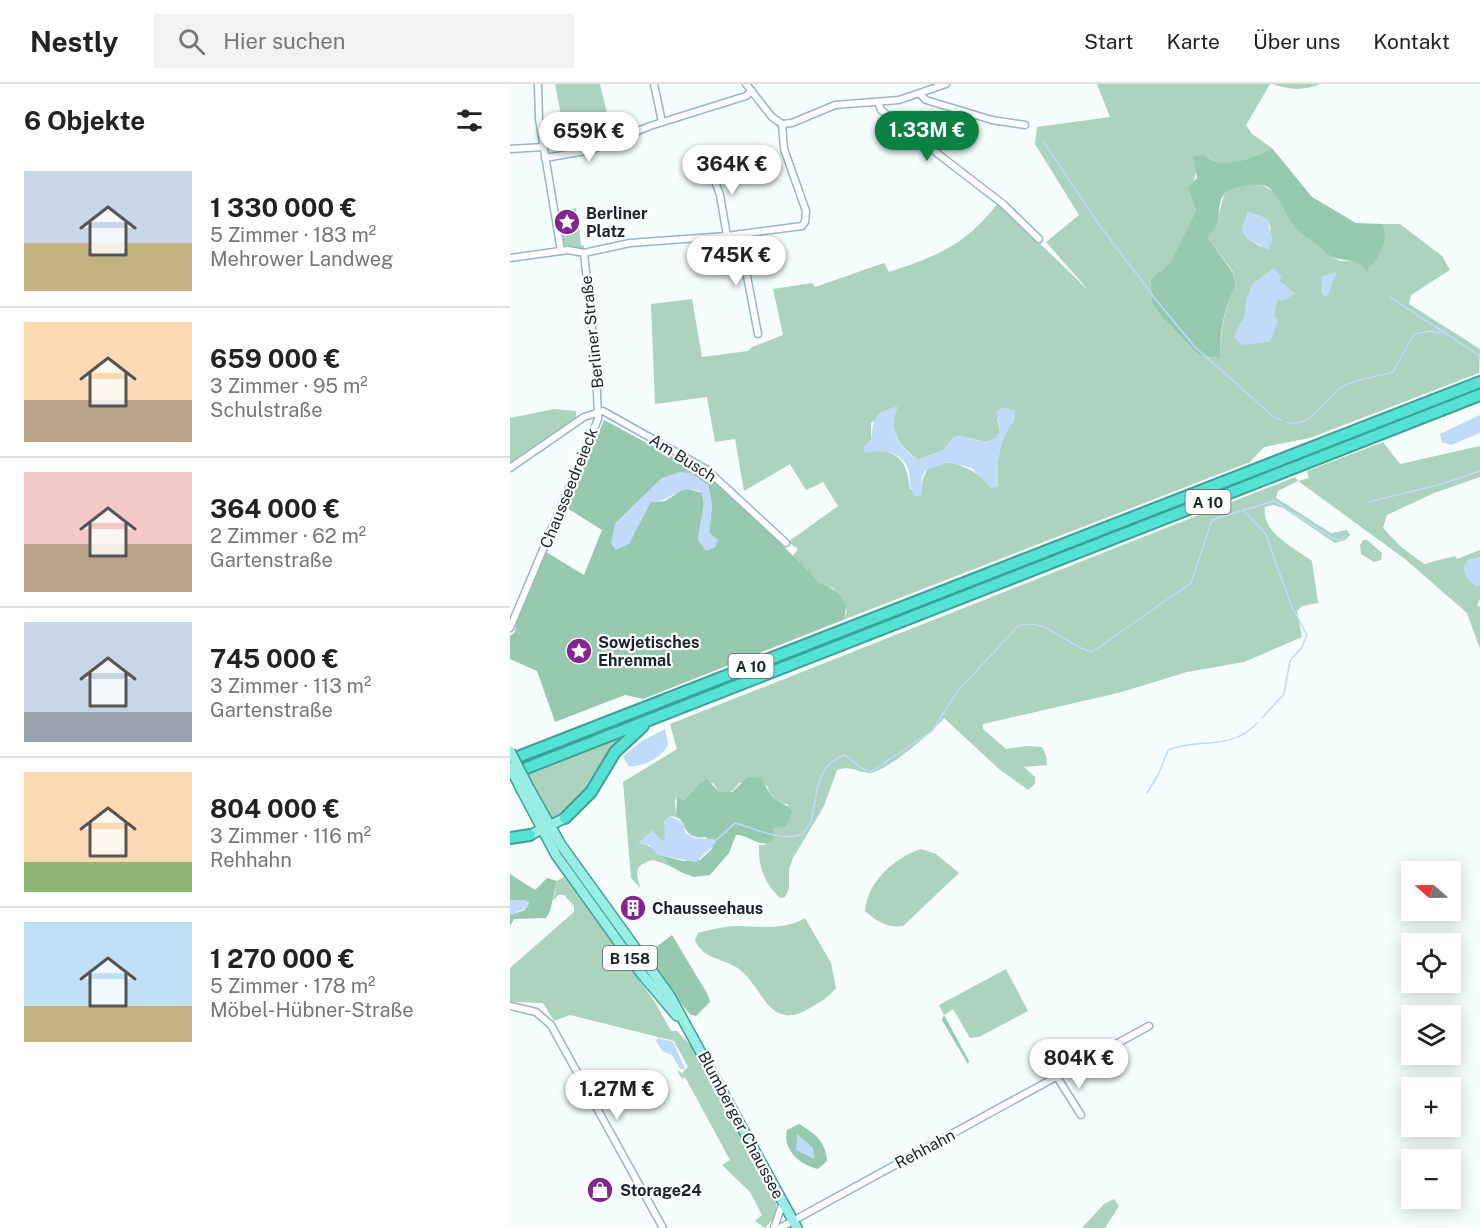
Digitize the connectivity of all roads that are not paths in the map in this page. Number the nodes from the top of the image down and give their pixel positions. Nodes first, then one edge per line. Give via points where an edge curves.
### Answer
1 (537, 84) edge
2 (654, 84) edge
3 (746, 84) edge
4 (946, 84) edge
5 (933, 87) edge
6 (752, 91) junction
7 (920, 94) junction
8 (878, 102) junction
9 (662, 122) junction
10 (782, 124) junction
11 (1025, 125) dead end
12 (544, 147) junction
13 (510, 149) edge
14 (545, 158) junction
15 (709, 164) dead end
16 (739, 234) junction
17 (727, 236) junction
18 (1039, 239) dead end
19 (561, 251) junction
20 (584, 253) junction
21 (510, 258) edge
22 (758, 334) dead end
23 (1480, 382) edge
24 (1480, 395) edge
25 (598, 412) junction
26 (510, 468) edge
27 (786, 543) dead end
28 (510, 628) edge
29 (649, 720) junction
30 (510, 751) edge
31 (510, 760) edge
32 (510, 767) edge
33 (510, 775) edge
34 (525, 790) junction
35 (565, 818) junction
36 (545, 827) junction
37 (530, 835) junction
38 (510, 838) edge
39 (549, 843) junction
40 (561, 845) junction
41 (510, 1006) edge
42 (684, 1023) junction
43 (1149, 1026) dead end
44 (1057, 1077) junction
45 (1081, 1115) dead end
46 (783, 1202) junction
47 (795, 1224) edge
48 (663, 1228) edge
49 (774, 1228) edge
50 (780, 1228) edge

1 - 12 street
2 - 9 street
3 - 6 street
4 - 5 street
5 - 7 street
6 - 9 street
6 - 10 street
7 - 8 street
7 - 11 street via 926,100 976,116
8 - 10 street via 835,105
8 - 18 street via 881,110 1003,204
9 - 14 street via 591,150
10 - 16 street via 782,142 802,194 805,222 796,228
12 - 13 street
12 - 14 street
14 - 19 street
15 - 17 street via 720,195
16 - 17 street
16 - 22 street
17 - 20 street via 634,242
19 - 20 street
19 - 21 street
20 - 25 street, Berliner Straße
23 - 31 highway, A 10
24 - 29 highway, A 10
25 - 26 street, Chausseedreieck via 584,417
25 - 27 street, Am Busch via 607,412 705,469
25 - 28 street, Chausseedreieck via 580,466
29 - 33 highway, A 10
29 - 35 highway via 615,752 591,792
30 - 34 main road, B 158, bridge
32 - 34 main road, B 158, bridge
34 - 36 main road, Blumberger Chaussee / B 158
35 - 36 main road
35 - 40 main road
36 - 37 main road
36 - 39 main road, Blumberger Chaussee / B 158
36 - 40 main road, Blumberger Chaussee / B 158
37 - 38 highway
37 - 39 main road
39 - 42 main road, Blumberger Chaussee / B 158 via 640,972
40 - 42 main road, Blumberger Chaussee / B 158 via 670,996
41 - 48 street via 536,1012 551,1025
42 - 46 main road, Blumberger Chaussee / B 158
43 - 44 street, Rehhahn
44 - 45 street
44 - 47 street, Rehhahn
46 - 47 main road, Blumberger Chaussee / B 158
46 - 49 street
47 - 50 street, Rehhahn

